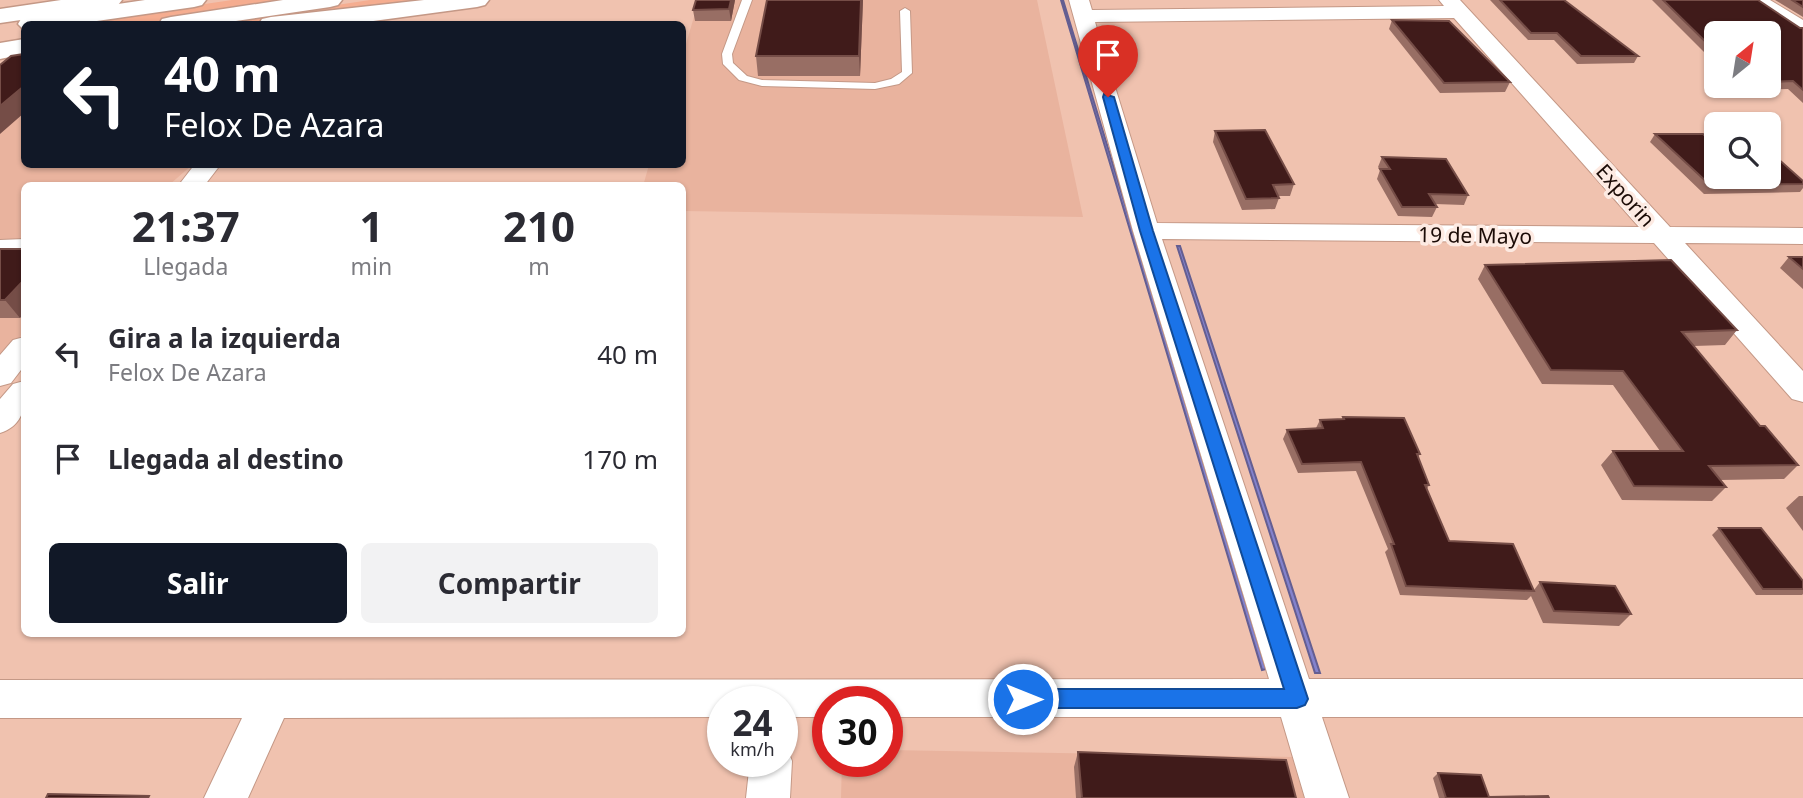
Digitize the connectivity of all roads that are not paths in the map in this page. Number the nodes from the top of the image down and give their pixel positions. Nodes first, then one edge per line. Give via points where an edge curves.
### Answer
1 (110, 0) edge
2 (194, 0) edge
3 (477, 0) edge
4 (747, 0) edge
5 (1756, 0) edge
6 (1454, 6) edge
7 (1083, 8) edge
8 (905, 11) dead end
9 (338, 14) edge
10 (0, 16) edge
11 (50, 21) edge
12 (221, 21) edge
13 (291, 21) edge
14 (21, 26) edge
15 (0, 29) edge
16 (1803, 29) edge
17 (21, 48) edge
18 (0, 51) edge
19 (21, 60) edge
20 (0, 64) edge
21 (206, 168) edge
22 (193, 182) edge
23 (1146, 231) junction
24 (1803, 236) edge
25 (1664, 237) junction
26 (21, 247) edge
27 (0, 248) edge
28 (21, 350) edge
29 (0, 375) edge
30 (1803, 391) edge
31 (21, 396) edge
32 (0, 421) edge
33 (1803, 698) edge
34 (0, 699) edge
35 (272, 699) junction
36 (1297, 699) junction
37 (707, 700) edge
38 (798, 700) edge
39 (770, 777) edge
40 (226, 798) edge
41 (768, 798) edge
42 (1327, 798) edge

1 - 10 main road
2 - 11 main road
3 - 9 main road
4 - 8 lane via 727,54 728,64 743,78 762,83 875,86 895,82 907,73
5 - 16 street
6 - 7 street
6 - 25 street, Exporin
7 - 23 street
9 - 12 main road
9 - 13 main road
14 - 15 main road
17 - 18 main road
19 - 20 main road
21 - 22 street
23 - 25 street, 19 de Mayo
23 - 36 street
24 - 25 street, 19 de Mayo
25 - 30 street, Exporin
26 - 27 street
28 - 29 street
31 - 32 street
33 - 36 street
34 - 35 street
35 - 37 street
35 - 40 street
36 - 38 street
36 - 42 street
39 - 41 street

